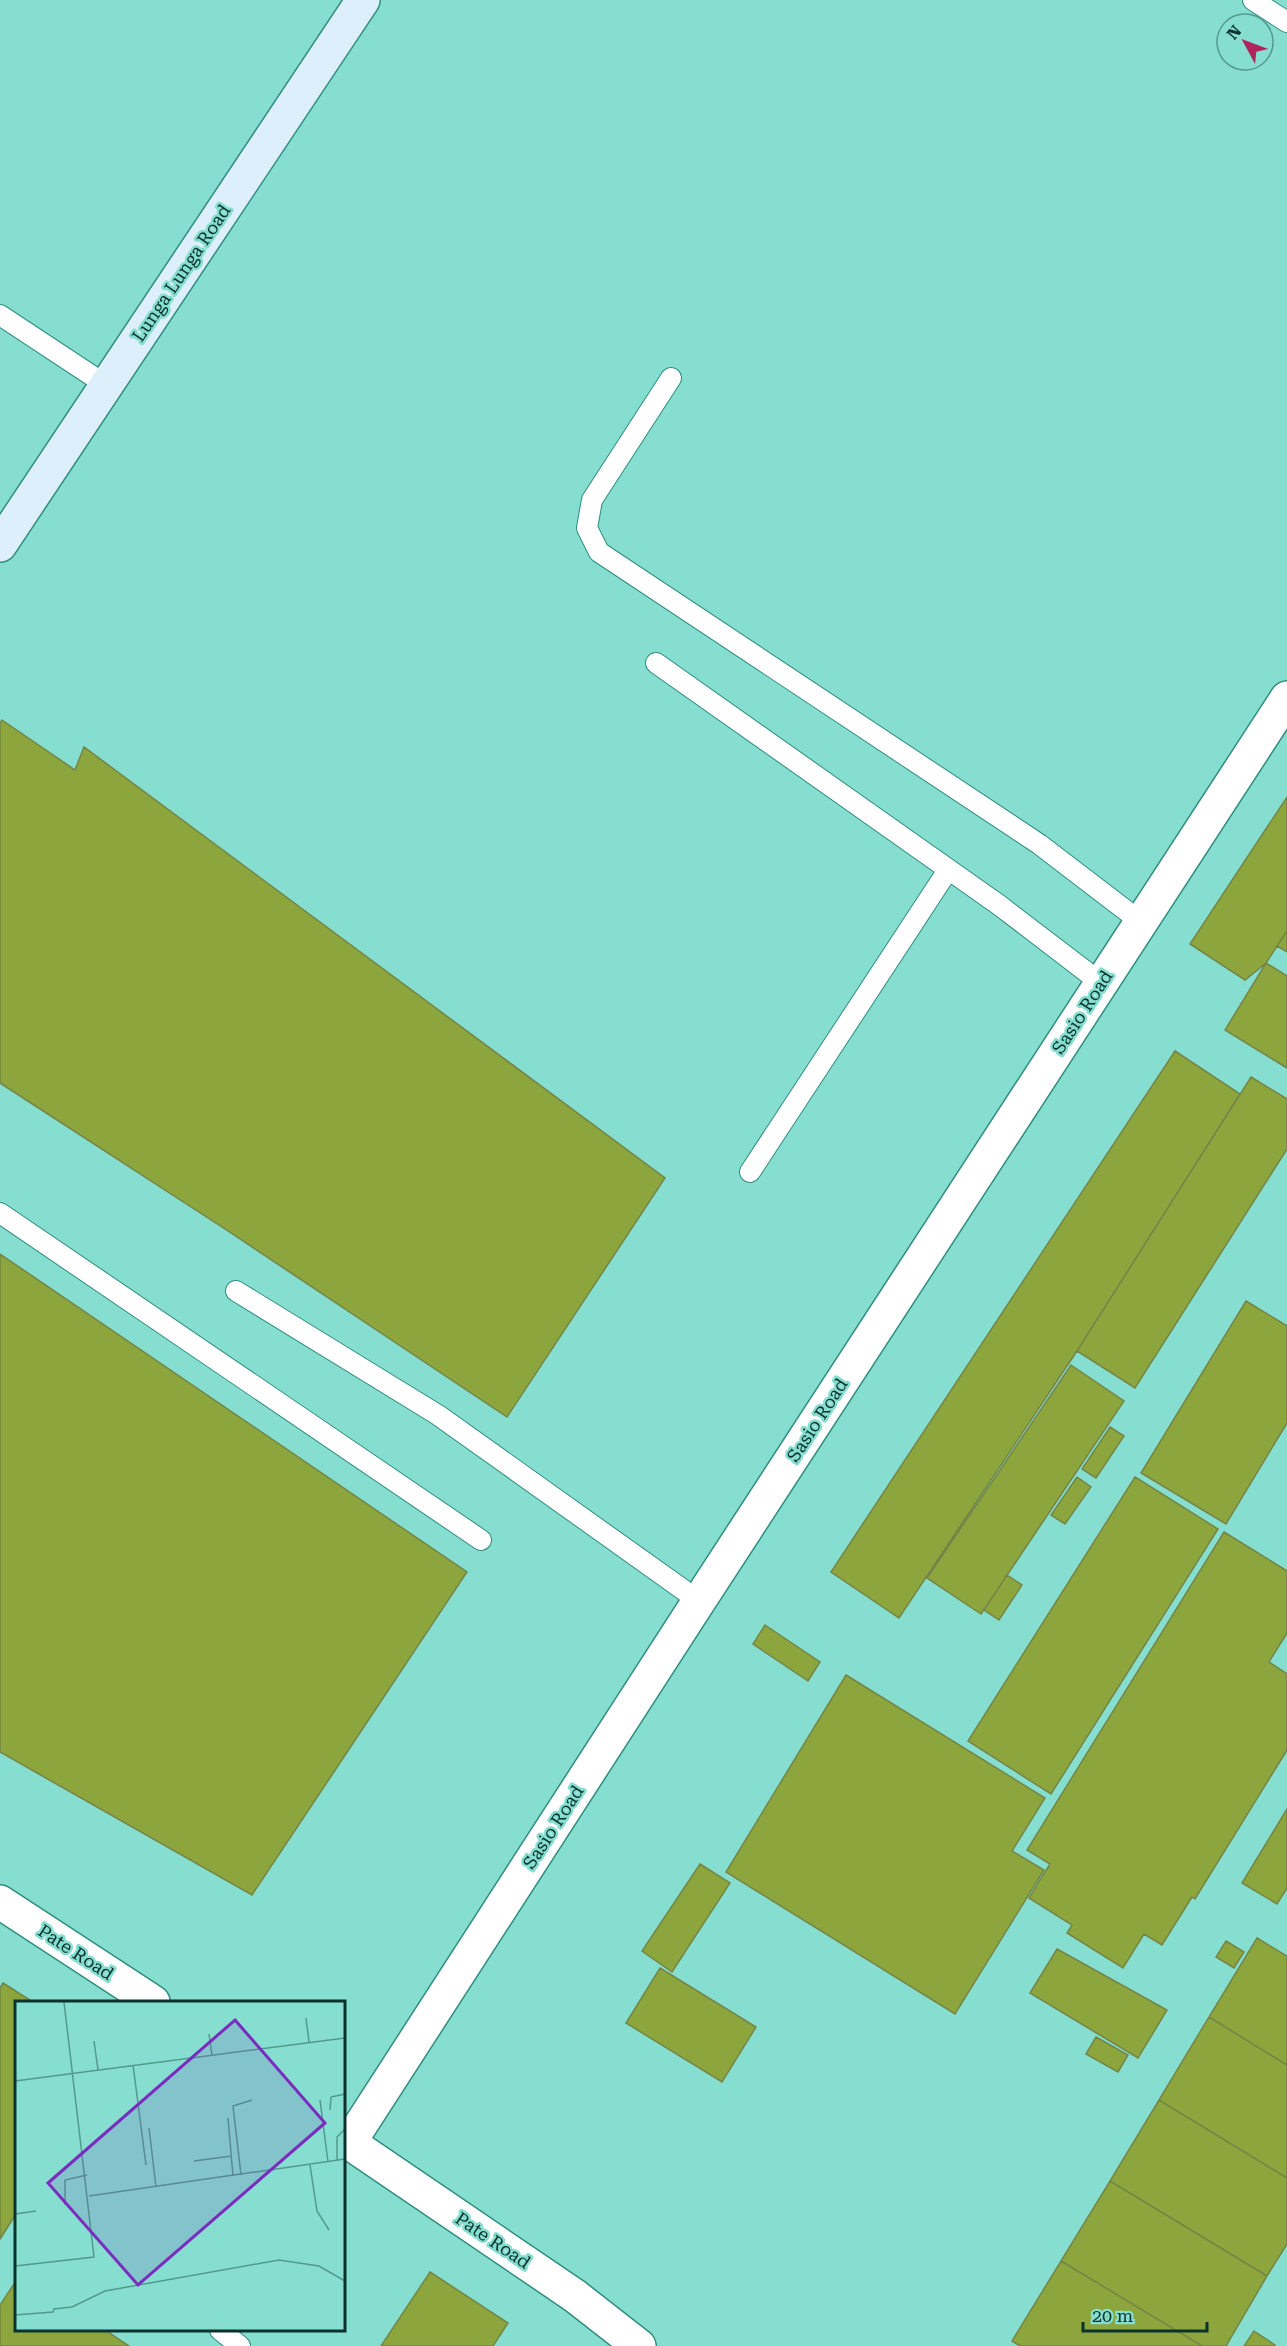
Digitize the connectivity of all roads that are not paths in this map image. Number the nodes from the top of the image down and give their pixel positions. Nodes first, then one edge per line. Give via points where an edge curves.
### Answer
1 (363, 0) edge
2 (1253, 0) edge
3 (1287, 22) edge
4 (0, 315) edge
5 (671, 378) dead end
6 (106, 385) junction
7 (0, 545) edge
8 (656, 663) dead end
9 (1287, 698) edge
10 (948, 870) junction
11 (1141, 922) junction
12 (1101, 983) junction
13 (750, 1172) dead end
14 (0, 1213) edge
15 (236, 1291) dead end
16 (481, 1540) dead end
17 (699, 1601) junction
18 (0, 1902) edge
19 (151, 2001) edge
20 (346, 2141) edge
21 (221, 2331) edge
22 (240, 2346) edge
23 (639, 2346) edge

1 - 6 main road, Lunga Lunga Road
2 - 3 lane
4 - 6 lane
5 - 11 lane via 592,500 587,528 599,552 1039,843
6 - 7 main road, Lunga Lunga Road
8 - 10 lane
9 - 11 street, Sasio Road
10 - 12 lane
10 - 13 lane
11 - 12 street, Sasio Road
12 - 17 street, Sasio Road
14 - 16 lane
15 - 17 lane via 438,1415
17 - 20 street, Sasio Road
18 - 19 street, Pate Road
20 - 23 street, Pate Road via 575,2296
21 - 22 lane

